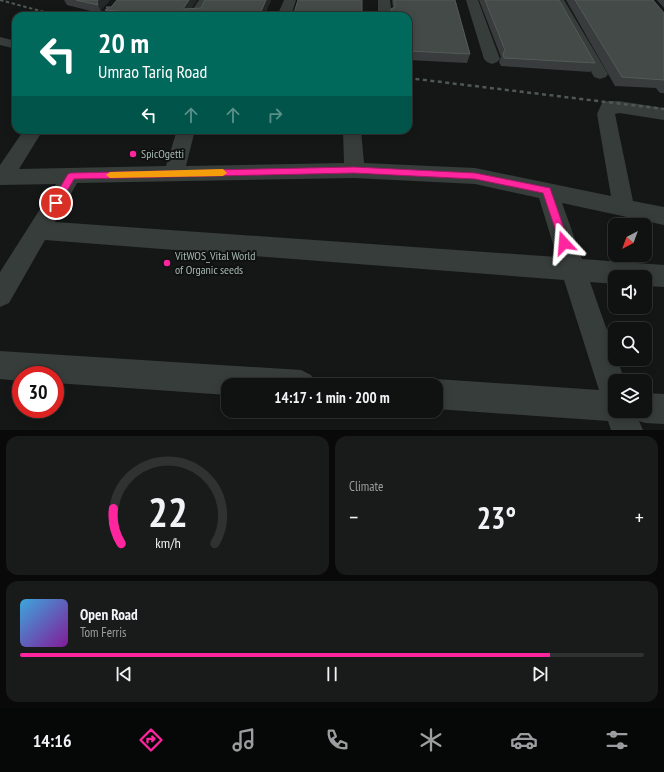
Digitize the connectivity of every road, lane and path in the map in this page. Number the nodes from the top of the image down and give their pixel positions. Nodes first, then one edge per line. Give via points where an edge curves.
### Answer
1 (205, 0) edge
2 (290, 0) edge
3 (384, 0) edge
4 (472, 0) edge
5 (558, 0) edge
6 (198, 12) edge
7 (286, 12) edge
8 (385, 12) edge
9 (0, 41) edge
10 (12, 44) edge
11 (492, 59) dead end
12 (600, 74) dead end
13 (664, 114) edge
14 (31, 134) edge
15 (185, 134) edge
16 (352, 134) edge
17 (354, 170) junction
18 (174, 174) junction
19 (71, 176) junction
20 (2, 177) edge
21 (547, 191) junction
22 (624, 208) junction
23 (664, 216) edge
24 (40, 230) junction
25 (573, 270) junction
26 (664, 276) edge
27 (0, 295) edge
28 (0, 365) edge
29 (608, 374) edge
30 (221, 380) edge
31 (443, 394) edge
32 (608, 406) edge
33 (652, 408) edge
34 (664, 409) edge
35 (623, 418) edge
36 (627, 430) edge

1 - 6 street
2 - 7 street
3 - 8 street
4 - 11 street
5 - 12 street
9 - 10 street
13 - 22 street via 608,107 606,114
14 - 20 street
15 - 18 street
16 - 17 street
17 - 18 street
17 - 21 street via 475,176
18 - 19 street
19 - 20 street
19 - 24 street
21 - 22 street
21 - 25 street
22 - 23 street
24 - 25 street
24 - 27 street
25 - 26 street
25 - 29 street
28 - 30 street
31 - 32 street
33 - 34 street
35 - 36 street

